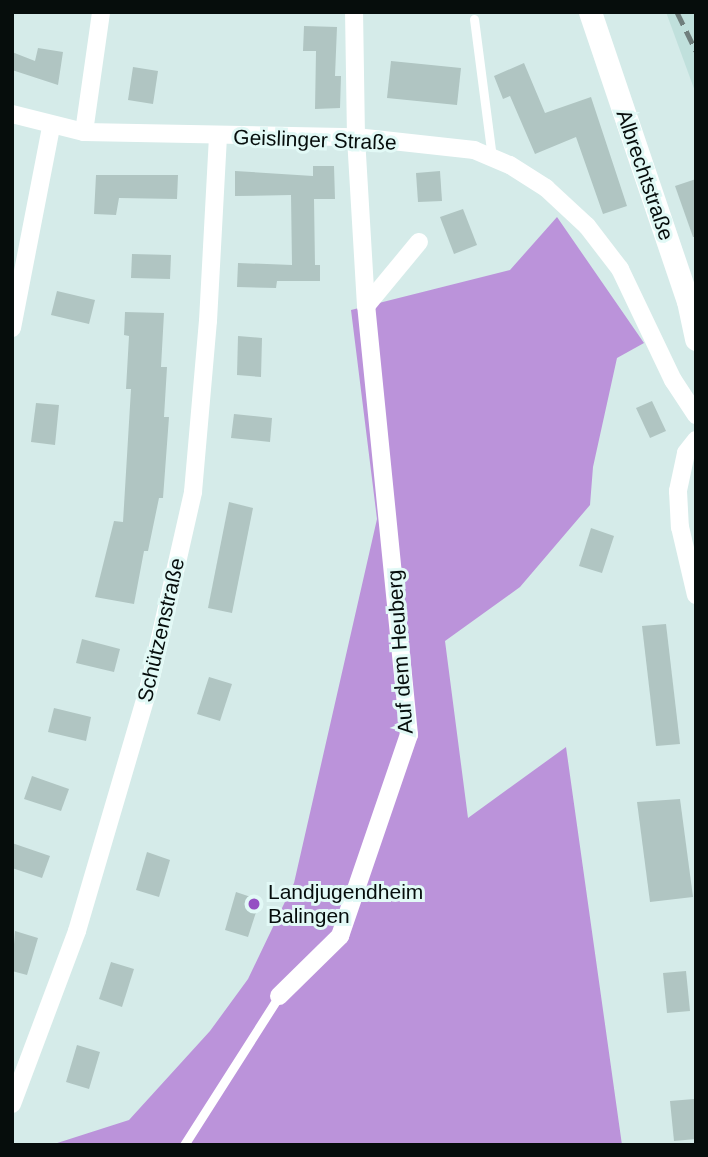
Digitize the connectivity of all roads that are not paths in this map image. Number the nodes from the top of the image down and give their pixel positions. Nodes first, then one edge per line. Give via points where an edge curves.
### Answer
1 (101, 12) edge
2 (354, 12) edge
3 (590, 12) edge
4 (474, 19) dead end
5 (12, 114) edge
6 (51, 127) junction
7 (84, 132) junction
8 (218, 137) junction
9 (356, 137) junction
10 (492, 158) junction
11 (419, 242) dead end
12 (366, 306) junction
13 (12, 328) edge
14 (696, 338) edge
15 (696, 415) edge
16 (696, 440) edge
17 (696, 595) edge
18 (279, 996) joint
19 (12, 1104) edge
20 (184, 1145) edge

1 - 7 street
2 - 9 street, Auf dem Heuberg
3 - 14 street, Albrechtstraße via 688,300
4 - 10 lane
5 - 6 street, Geislinger Straße
6 - 7 street, Geislinger Straße
6 - 13 street
7 - 8 street, Geislinger Straße
8 - 9 street, Geislinger Straße
8 - 19 street, Schützenstraße via 193,492 149,685 78,931
9 - 10 street, Geislinger Straße via 474,150
9 - 12 street, Auf dem Heuberg
10 - 15 street, Geislinger Straße via 546,188 587,226 621,269 673,380
11 - 12 street
12 - 18 street, Auf dem Heuberg via 410,735 340,936
16 - 17 street via 686,453 678,491 680,527
18 - 20 lane, Auf dem Heuberg

